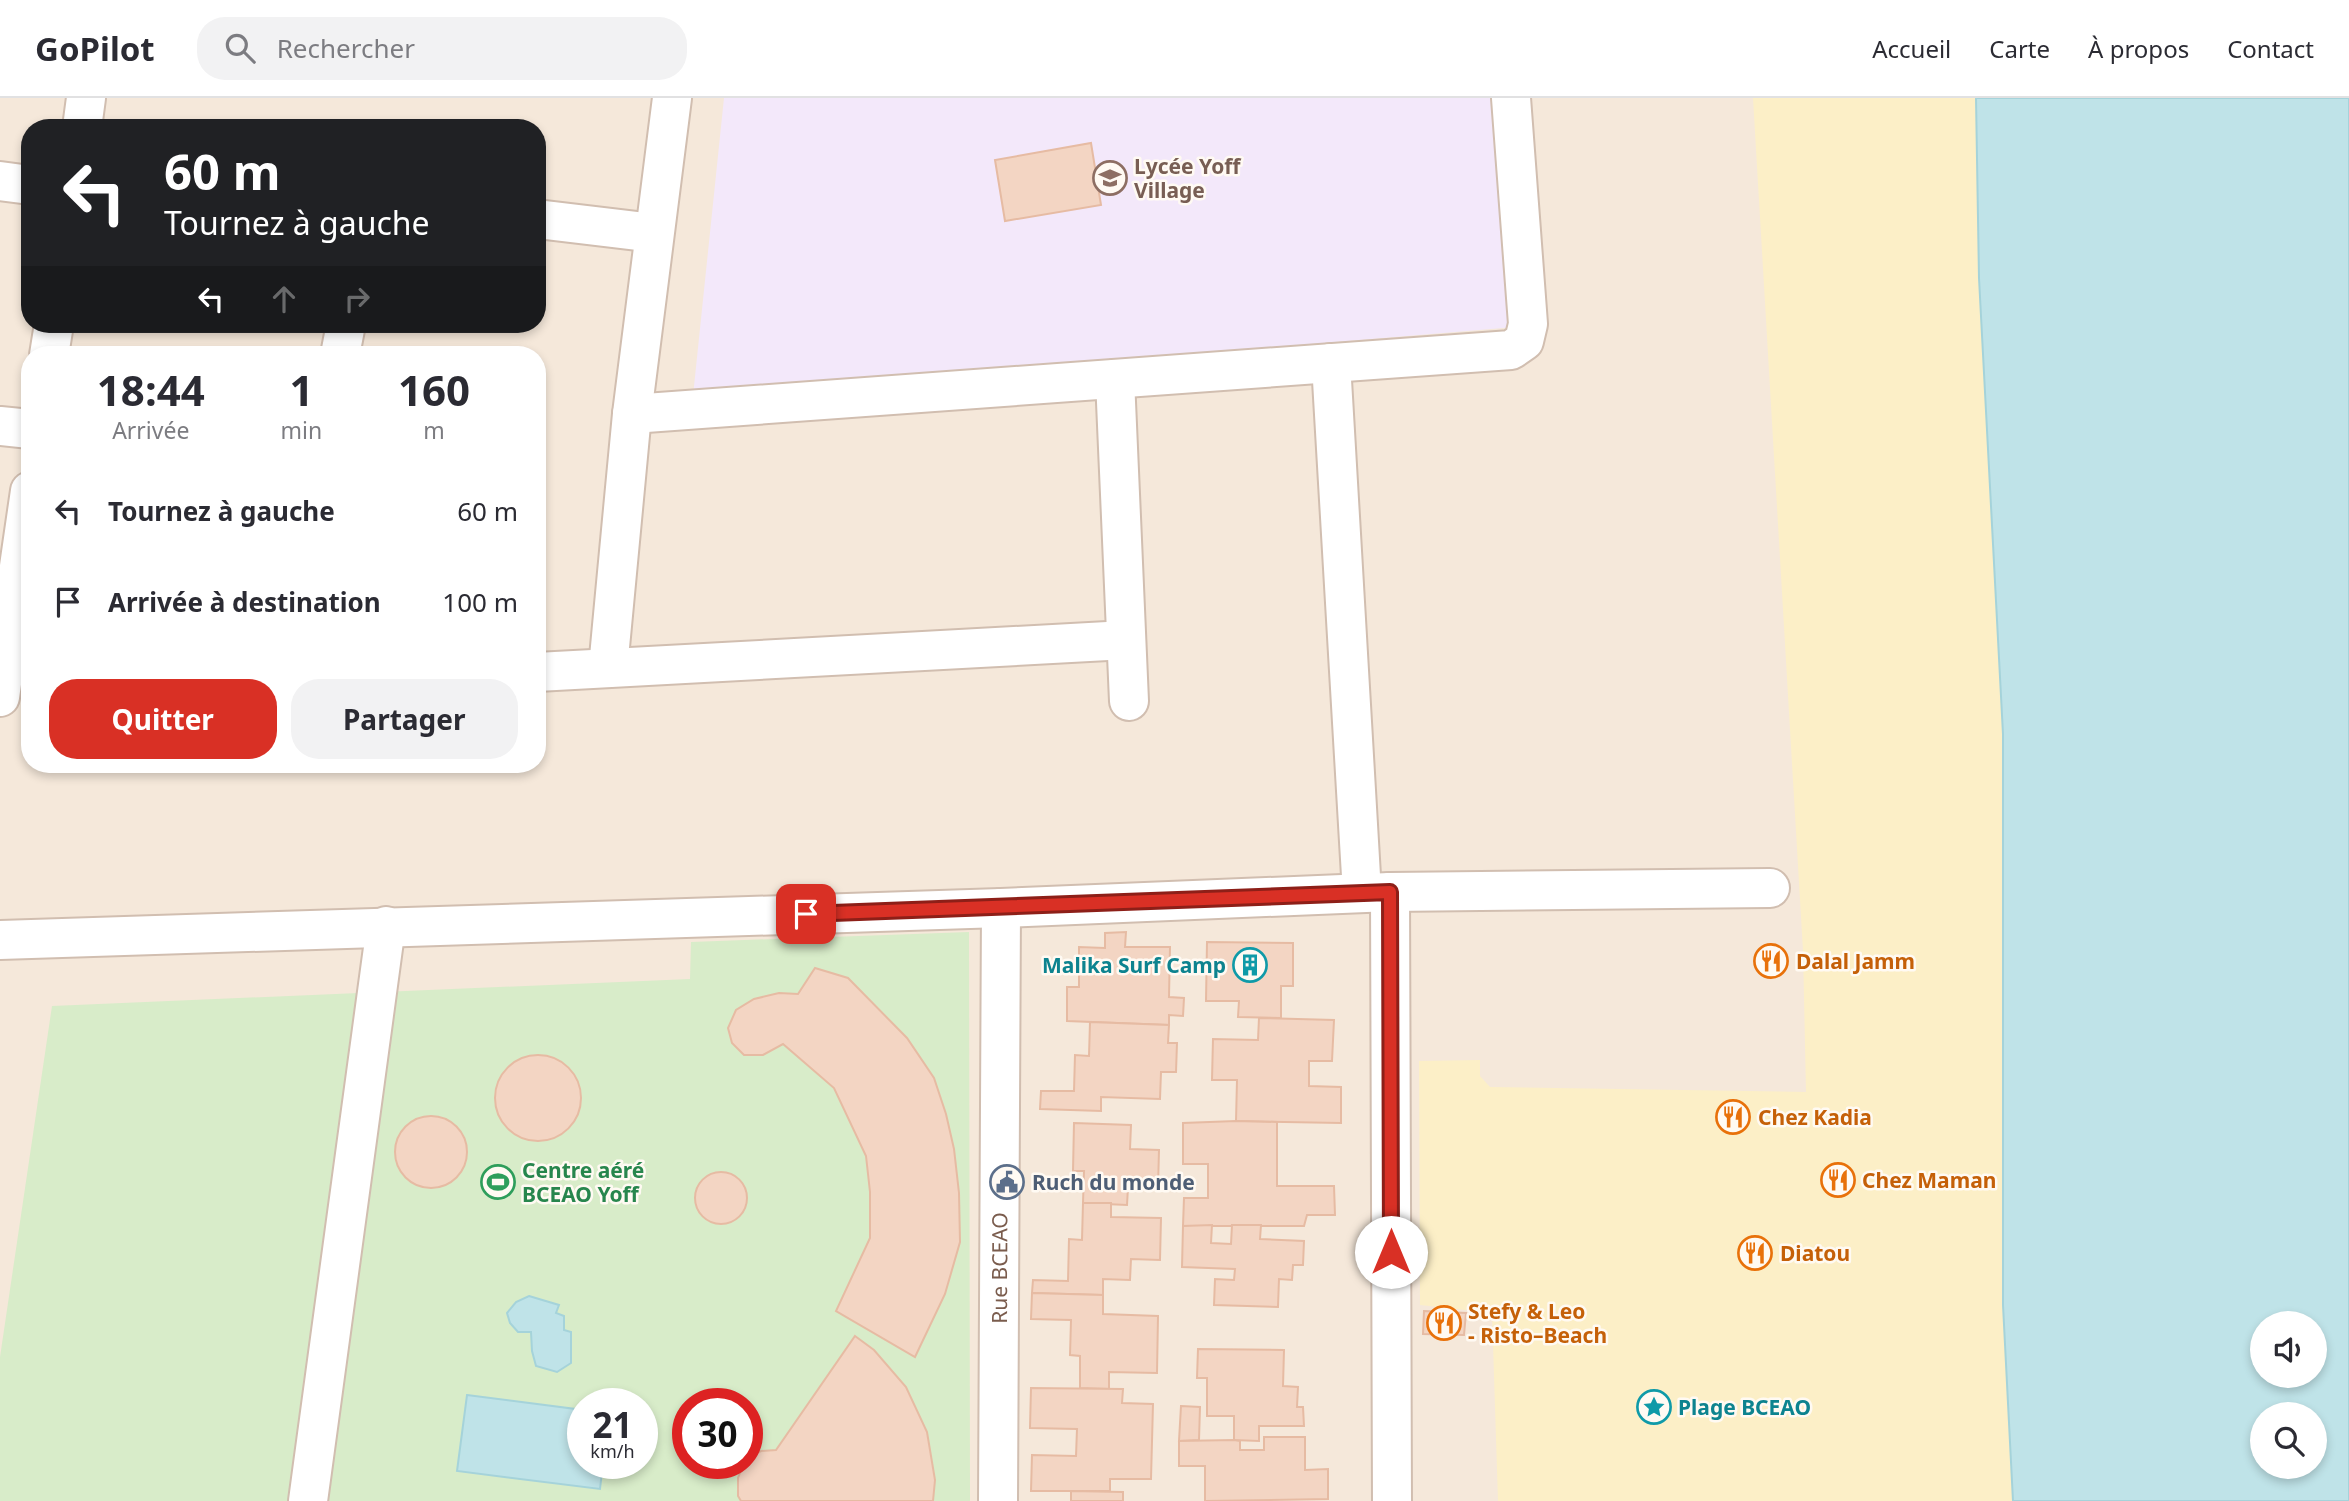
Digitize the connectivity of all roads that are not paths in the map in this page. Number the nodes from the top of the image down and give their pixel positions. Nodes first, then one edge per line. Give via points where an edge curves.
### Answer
1 (86, 98) edge
2 (672, 98) edge
3 (1511, 98) edge
4 (83, 119) edge
5 (0, 181) edge
6 (21, 184) edge
7 (546, 220) edge
8 (654, 233) junction
9 (1331, 363) junction
10 (1115, 379) junction
11 (632, 414) junction
12 (0, 426) edge
13 (21, 428) edge
14 (21, 553) edge
15 (1126, 640) junction
16 (608, 668) junction
17 (546, 671) edge
18 (0, 697) edge
19 (1129, 701) dead end
20 (21, 702) edge
21 (0, 703) edge
22 (1770, 888) dead end
23 (1376, 893) junction
24 (1002, 908) junction
25 (386, 926) junction
26 (0, 940) edge
27 (308, 1501) edge
28 (998, 1501) edge
29 (1392, 1501) edge

1 - 4 street
2 - 8 street
3 - 9 street via 1528,324 1524,341 1511,350
5 - 6 street
7 - 8 street
8 - 11 street
9 - 10 street
9 - 23 street
10 - 11 street
10 - 15 street
11 - 16 street
12 - 13 street
14 - 18 street
15 - 16 street
15 - 19 street
16 - 17 street
20 - 21 street
22 - 23 street
23 - 24 street
23 - 29 street
24 - 25 street
24 - 28 street, Rue BCEAO
25 - 26 street
25 - 27 street

